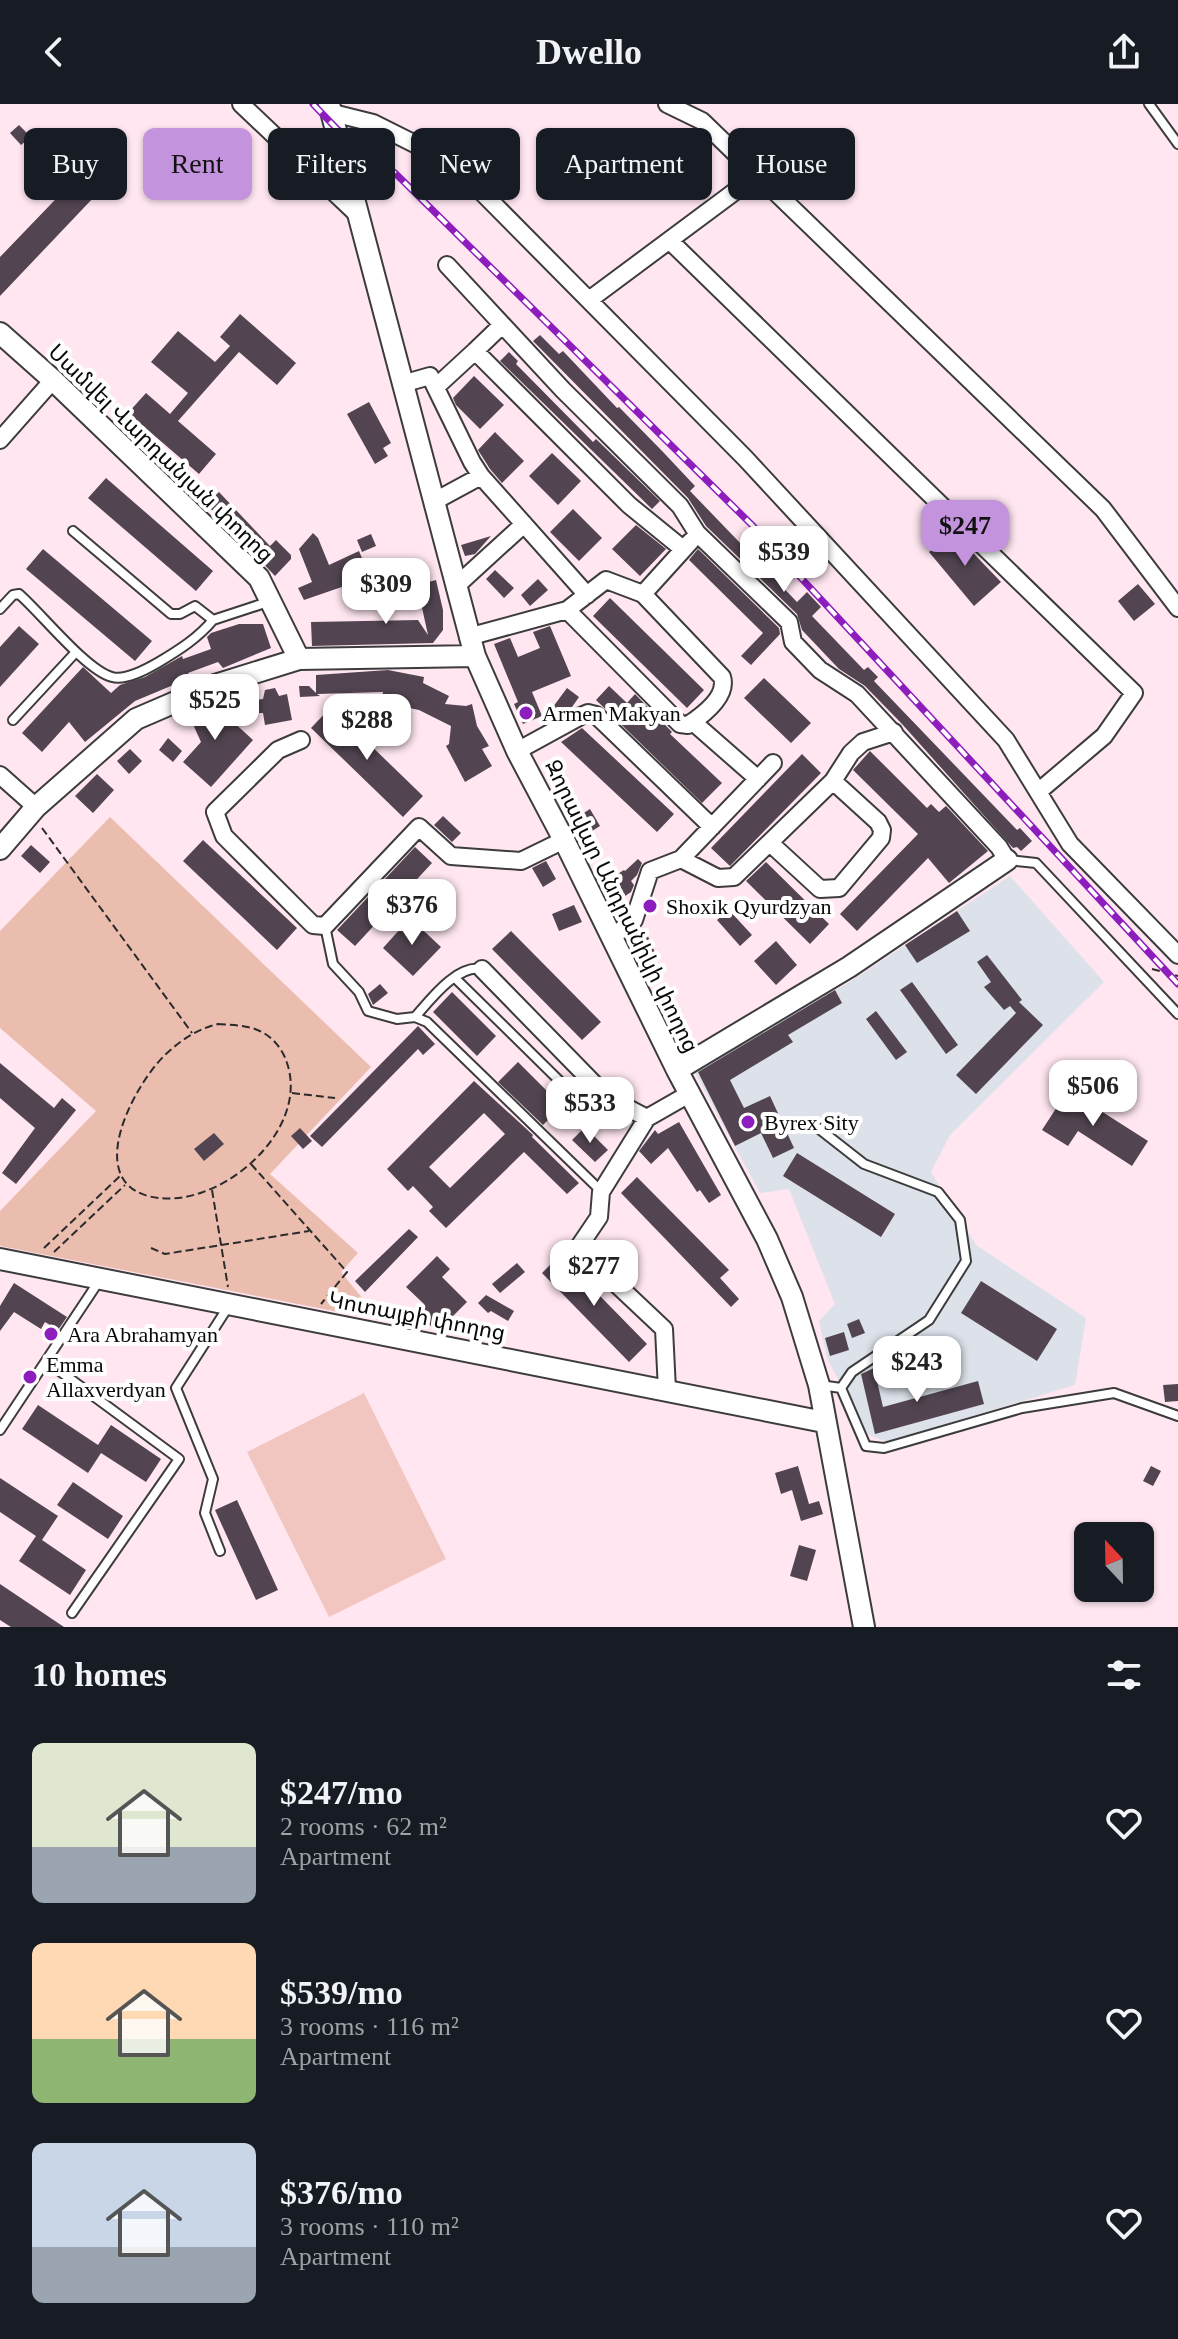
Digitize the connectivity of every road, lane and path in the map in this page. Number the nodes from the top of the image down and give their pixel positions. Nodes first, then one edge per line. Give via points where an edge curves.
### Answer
1 (241, 104) edge
2 (667, 104) edge
3 (1149, 104) edge
4 (331, 109) edge
5 (1178, 144) edge
6 (728, 147) edge
7 (728, 197) edge
8 (783, 200) edge
9 (358, 215) junction
10 (670, 241) junction
11 (447, 265) dead end
12 (589, 300) junction
13 (502, 325) junction
14 (0, 333) edge
15 (475, 351) junction
16 (53, 380) junction
17 (402, 384) junction
18 (437, 386) junction
19 (0, 440) edge
20 (481, 476) junction
21 (433, 502) junction
22 (524, 524) junction
23 (73, 531) dead end
24 (697, 533) junction
25 (683, 549) junction
26 (455, 587) junction
27 (643, 594) junction
28 (587, 595) junction
29 (272, 600) junction
30 (1178, 608) edge
31 (0, 609) edge
32 (567, 610) junction
33 (213, 620) junction
34 (472, 647) junction
35 (76, 652) junction
36 (299, 659) junction
37 (13, 720) dead end
38 (693, 722) junction
39 (894, 732) junction
40 (301, 740) dead end
41 (517, 751) junction
42 (773, 763) dead end
43 (0, 775) edge
44 (758, 779) junction
45 (833, 781) junction
46 (1038, 792) junction
47 (33, 810) junction
48 (712, 827) junction
49 (564, 840) junction
50 (770, 843) junction
51 (0, 849) edge
52 (681, 859) junction
53 (1007, 860) junction
54 (325, 926) junction
55 (612, 937) junction
56 (1178, 955) edge
57 (482, 969) joint
58 (455, 978) junction
59 (1178, 1014) edge
60 (415, 1017) junction
61 (193, 1034) junction
62 (677, 1070) junction
63 (291, 1093) junction
64 (689, 1094) junction
65 (335, 1098) dead end
66 (623, 1105) junction
67 (647, 1118) junction
68 (818, 1128) dead end
69 (251, 1163) junction
70 (121, 1175) junction
71 (126, 1184) junction
72 (211, 1189) junction
73 (601, 1192) junction
74 (310, 1230) junction
75 (221, 1244) junction
76 (151, 1248) dead end
77 (0, 1259) edge
78 (34, 1264) junction
79 (101, 1277) junction
80 (230, 1303) junction
81 (309, 1319) junction
82 (46, 1361) junction
83 (819, 1385) junction
84 (841, 1388) junction
85 (667, 1390) junction
86 (1178, 1416) edge
87 (824, 1422) junction
88 (0, 1430) edge
89 (220, 1551) dead end
90 (72, 1613) dead end
91 (864, 1627) edge

1 - 9 street
2 - 6 street via 702,121
3 - 5 lane
4 - 9 street, Զորավար Անդրանիկի փողոց
4 - 12 street via 373,123 453,163
7 - 10 street
8 - 30 street via 1103,509
9 - 17 street, Զորավար Անդրանիկի փողոց
10 - 12 street
10 - 46 street via 1134,693 1104,736
11 - 13 street
12 - 46 street via 745,458 1006,740
13 - 15 street
13 - 24 street via 680,506
14 - 16 street, Սամվել Վարդանյան փողոց
15 - 18 street
15 - 25 street via 629,505
16 - 19 street
16 - 29 street, Սամվել Վարդանյան փողոց via 259,578
17 - 18 street via 428,375
17 - 21 street, Զորավար Անդրանիկի փողոց
18 - 20 street
20 - 21 street
20 - 22 street
21 - 26 street, Զորավար Անդրանիկի փողոց
22 - 26 street
22 - 28 street
23 - 33 lane via 171,614 195,606
24 - 25 street
24 - 39 street via 789,622 793,642 820,670 857,694
25 - 27 street
26 - 34 street, Զորավար Անդրանիկի փողոց
27 - 28 street via 606,580
27 - 38 street via 722,677 722,694
28 - 32 street
29 - 33 lane
29 - 36 street, Սամվել Վարդանյան փողոց
31 - 35 lane via 19,594
32 - 34 street
32 - 38 street via 680,724
33 - 35 lane via 148,669 121,678 111,677
34 - 36 street
34 - 41 street, Զորավար Անդրանիկի փողոց
35 - 37 lane
36 - 47 street via 215,685 136,719
38 - 44 street
39 - 45 street via 863,742
39 - 53 street
40 - 54 street via 278,750 215,812 224,836 313,925
41 - 48 street via 581,716 596,715
41 - 49 street, Զորավար Անդրանիկի փողոց
42 - 44 street
43 - 47 street
44 - 48 street
45 - 50 street
45 - 50 street via 882,830 839,888 820,889
46 - 56 street via 1070,844
47 - 51 street
47 - 61 path
48 - 52 street
49 - 54 street via 521,861 451,856 419,827
49 - 55 street, Զորավար Անդրանիկի փողոց
50 - 52 street via 726,879
52 - 55 street via 650,871 634,920
53 - 59 lane via 1036,863
53 - 62 street via 849,967
54 - 60 lane via 333,964 359,992 368,1011 397,1019
55 - 62 street, Զորավար Անդրանիկի փողոց
57 - 58 lane
57 - 66 street via 607,1097
58 - 60 lane
58 - 66 lane via 586,1107 597,1112
60 - 73 lane via 427,1022
61 - 63 path via 218,1024 267,1035 284,1054
61 - 70 path via 165,1055 138,1091 120,1137
62 - 64 street, Զորավար Անդրանիկի փողոց
63 - 65 path
63 - 69 path via 275,1135
64 - 67 street
64 - 83 street, Զորավար Անդրանիկի փողոց via 773,1253
66 - 67 street
67 - 73 street
68 - 84 lane via 864,1164 938,1192 960,1220 966,1261 929,1320 852,1372
69 - 72 path
69 - 74 path
70 - 71 path
70 - 78 path
71 - 72 path via 167,1199
71 - 78 path
72 - 75 path
73 - 85 street via 599,1217 578,1248 664,1329
74 - 75 path
74 - 81 path via 347,1272
75 - 76 path via 165,1254
75 - 80 path
77 - 78 street, Կոտայքի փողոց
78 - 79 street, Կոտայքի փողոց
79 - 80 street, Կոտայքի փողոց
79 - 82 lane
80 - 81 street, Կոտայքի փողոց
80 - 89 lane via 176,1388 213,1479 205,1513
81 - 85 street, Կոտայքի փողոց
82 - 88 lane
82 - 90 lane via 179,1459
83 - 84 lane
83 - 87 street, Զորավար Անդրանիկի փողոց
84 - 86 lane via 866,1446 884,1448 1022,1408 1114,1393
85 - 87 street, Կոտայքի փողոց
87 - 91 street, Զորավար Անդրանիկի փողոց

